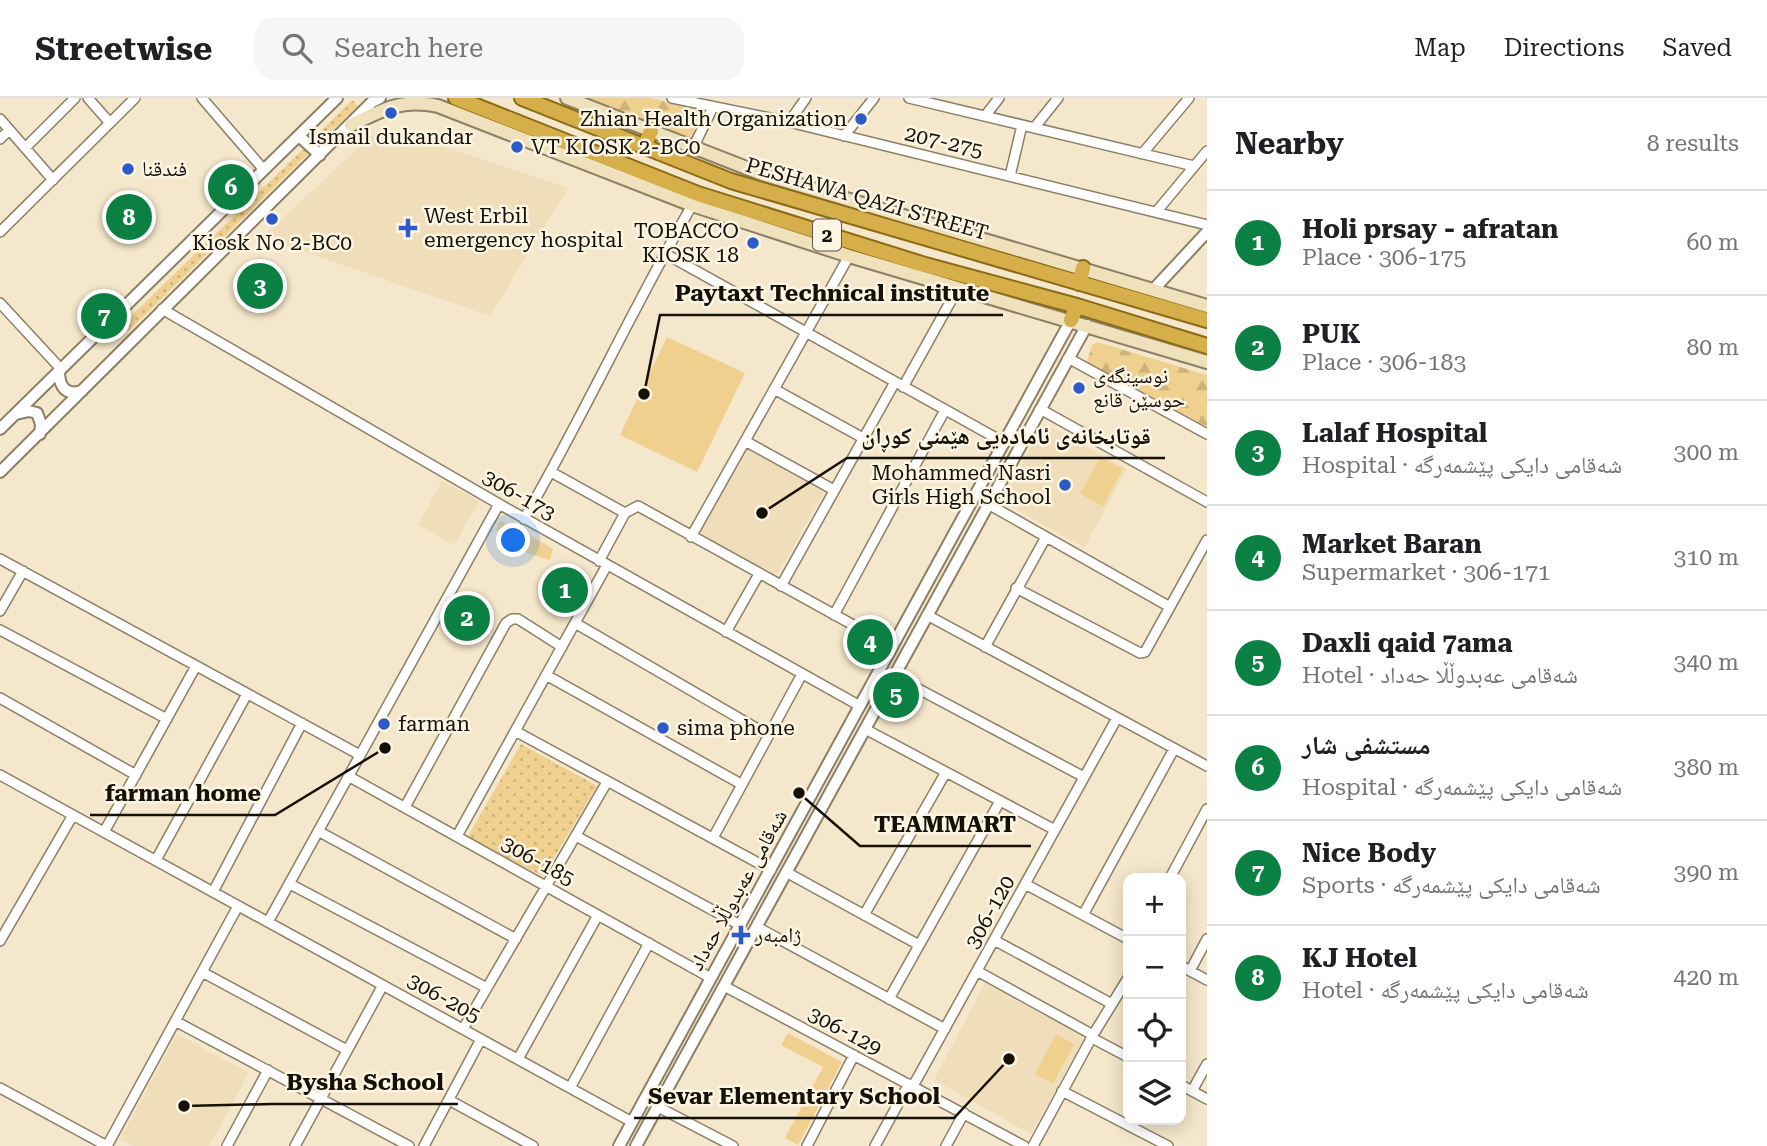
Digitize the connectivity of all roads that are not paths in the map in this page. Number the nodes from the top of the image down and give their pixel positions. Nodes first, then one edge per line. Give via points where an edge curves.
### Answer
1 (88, 98) edge
2 (135, 98) edge
3 (201, 98) edge
4 (337, 98) edge
5 (380, 98) edge
6 (522, 98) edge
7 (567, 98) edge
8 (672, 98) edge
9 (806, 98) edge
10 (873, 98) edge
11 (909, 98) edge
12 (999, 98) edge
13 (1058, 98) edge
14 (1189, 98) edge
15 (69, 100) edge
16 (934, 101) edge
17 (369, 102) edge
18 (456, 103) edge
19 (713, 107) junction
20 (985, 116) junction
21 (0, 120) edge
22 (789, 122) junction
23 (110, 123) junction
24 (351, 125) junction
25 (1022, 125) junction
26 (1034, 128) junction
27 (9, 130) junction
28 (651, 131) junction
29 (299, 136) junction
30 (844, 136) junction
31 (0, 139) edge
32 (645, 147) junction
33 (25, 148) junction
34 (693, 148) junction
35 (1207, 151) edge
36 (1142, 154) junction
37 (320, 155) junction
38 (1194, 166) junction
39 (264, 170) junction
40 (1010, 176) junction
41 (53, 180) junction
42 (695, 200) junction
43 (1157, 211) junction
44 (1207, 225) edge
45 (0, 232) edge
46 (1207, 232) edge
47 (852, 250) junction
48 (664, 253) junction
49 (1083, 268) junction
50 (1079, 283) junction
51 (958, 288) junction
52 (1153, 290) junction
53 (0, 303) edge
54 (1207, 306) edge
55 (162, 309) junction
56 (1085, 314) junction
57 (1070, 320) junction
58 (1207, 320) edge
59 (806, 332) junction
60 (1207, 346) edge
61 (1068, 358) junction
62 (1207, 362) edge
63 (60, 370) junction
64 (899, 384) junction
65 (774, 389) junction
66 (83, 391) junction
67 (1040, 409) junction
68 (944, 410) junction
69 (15, 414) junction
70 (0, 429) edge
71 (40, 434) junction
72 (1207, 434) edge
73 (863, 438) junction
74 (745, 441) junction
75 (1004, 443) junction
76 (0, 472) edge
77 (551, 472) junction
78 (834, 490) junction
79 (1207, 502) edge
80 (499, 504) junction
81 (988, 504) junction
82 (625, 513) junction
83 (524, 519) junction
84 (691, 537) junction
85 (1046, 537) junction
86 (1207, 540) edge
87 (0, 559) edge
88 (603, 563) junction
89 (23, 571) junction
90 (759, 574) junction
91 (781, 586) junction
92 (1016, 589) junction
93 (1170, 607) junction
94 (0, 611) edge
95 (834, 615) junction
96 (927, 615) junction
97 (575, 622) junction
98 (0, 630) edge
99 (726, 632) junction
100 (562, 647) junction
101 (893, 647) junction
102 (985, 647) junction
103 (196, 666) junction
104 (802, 674) junction
105 (546, 675) junction
106 (894, 676) junction
107 (247, 694) junction
108 (0, 698) edge
109 (860, 706) junction
110 (1117, 718) junction
111 (167, 719) junction
112 (302, 723) junction
113 (865, 729) junction
114 (515, 732) junction
115 (768, 735) junction
116 (1174, 749) junction
117 (836, 750) junction
118 (360, 755) junction
119 (849, 757) junction
120 (1207, 765) edge
121 (946, 772) junction
122 (0, 775) edge
123 (136, 775) junction
124 (348, 776) junction
125 (1084, 777) junction
126 (607, 782) junction
127 (741, 784) junction
128 (1000, 802) junction
129 (405, 807) junction
130 (1207, 809) edge
131 (73, 815) junction
132 (1055, 830) junction
133 (318, 831) junction
134 (104, 832) junction
135 (457, 836) junction
136 (576, 836) junction
137 (713, 838) junction
138 (156, 860) junction
139 (771, 870) junction
140 (786, 872) junction
141 (1173, 873) edge
142 (290, 884) junction
143 (1025, 884) junction
144 (547, 886) junction
145 (213, 892) junction
146 (238, 906) junction
147 (598, 915) junction
148 (864, 915) junction
149 (1083, 915) junction
150 (268, 922) junction
151 (740, 925) junction
152 (757, 927) junction
153 (1123, 936) edge
154 (516, 939) junction
155 (1207, 939) edge
156 (994, 940) junction
157 (0, 941) edge
158 (649, 943) junction
159 (919, 945) junction
160 (1186, 968) edge
161 (1186, 970) edge
162 (977, 971) junction
163 (202, 972) junction
164 (711, 978) junction
165 (1207, 980) edge
166 (383, 985) junction
167 (724, 986) junction
168 (1123, 986) edge
169 (487, 988) junction
170 (889, 999) junction
171 (1112, 1004) junction
172 (175, 1021) junction
173 (463, 1029) junction
174 (945, 1029) junction
175 (1093, 1036) junction
176 (481, 1039) junction
177 (347, 1050) junction
178 (1123, 1054) edge
179 (854, 1055) junction
180 (518, 1059) junction
181 (665, 1062) junction
182 (1207, 1063) edge
183 (679, 1069) junction
184 (268, 1070) junction
185 (911, 1085) junction
186 (0, 1088) edge
187 (570, 1088) junction
188 (1186, 1088) edge
189 (1062, 1091) junction
190 (1192, 1091) junction
191 (321, 1099) junction
192 (1207, 1099) edge
193 (449, 1100) junction
194 (658, 1107) junction
195 (964, 1113) junction
196 (632, 1122) junction
197 (713, 1136) junction
198 (107, 1146) edge
199 (227, 1146) edge
200 (295, 1146) edge
201 (409, 1146) edge
202 (424, 1146) edge
203 (533, 1146) edge
204 (619, 1146) edge
205 (636, 1146) edge
206 (707, 1146) edge
207 (733, 1146) edge
208 (807, 1146) edge
209 (876, 1146) edge
210 (946, 1146) edge
211 (1024, 1146) edge
212 (1033, 1146) edge
213 (1168, 1146) edge

1 - 23 street
2 - 23 street
3 - 39 street
4 - 29 street
5 - 17 street
6 - 32 highway, PESHAWA QAZI STREET / 2
7 - 28 main road
8 - 19 street, 207-275
9 - 22 street
10 - 30 street
11 - 16 street
12 - 20 street
13 - 26 street
14 - 36 street
15 - 33 street
16 - 20 street
17 - 24 street
18 - 24 main road via 408,102
18 - 42 highway, PESHAWA QAZI STREET / 2
19 - 22 street, 207-275
19 - 34 street
20 - 25 street
21 - 27 street
22 - 30 street, 207-275
23 - 41 street
24 - 37 street
25 - 26 street
25 - 40 street
26 - 36 street
27 - 31 street
27 - 33 street
28 - 32 highway
28 - 34 main road
29 - 37 street
29 - 39 street
30 - 40 street, 207-275
32 - 50 highway, PESHAWA QAZI STREET / 2 via 731,181
33 - 41 street
34 - 49 main road via 762,174
35 - 38 street
36 - 38 street
37 - 55 street
38 - 43 street
39 - 63 street
40 - 43 street, 207-275
41 - 45 street
42 - 47 highway, PESHAWA QAZI STREET / 2
42 - 48 street
43 - 44 street, 207-275
46 - 52 street
47 - 51 main road
47 - 56 highway, PESHAWA QAZI STREET / 2
47 - 59 street
48 - 59 street
48 - 77 street
49 - 50 highway
49 - 52 main road
50 - 58 highway, PESHAWA QAZI STREET / 2
51 - 57 main road
51 - 64 street
52 - 54 main road
53 - 63 street
55 - 66 street
55 - 80 street, 306-173
56 - 57 highway
56 - 60 highway, PESHAWA QAZI STREET / 2
56 - 61 street, شەقامی عەبدوڵڵا حەداد
56 - 62 main road
57 - 75 street, شەقامی عەبدوڵڵا حەداد
59 - 64 street
59 - 65 street
61 - 67 street, شەقامی عەبدوڵڵا حەداد
61 - 72 street
63 - 66 street via 64,390
63 - 69 street
64 - 68 street
64 - 73 street
65 - 73 street
65 - 74 street
66 - 71 street
67 - 79 street
67 - 81 street, شەقامی عەبدوڵڵا حەداد
68 - 75 street
68 - 95 street
69 - 70 street
69 - 71 street via 37,413
71 - 76 street
73 - 78 street
74 - 78 street
74 - 84 street
75 - 101 street, شەقامی عەبدوڵڵا حەداد
77 - 82 street
77 - 83 street
78 - 91 street
80 - 83 street, 306-173
80 - 118 street
81 - 85 street
81 - 96 street, شەقامی عەبدوڵڵا حەداد
82 - 84 street via 638,506
82 - 88 street
83 - 88 street, 306-173
84 - 90 street
85 - 92 street
85 - 93 street
86 - 93 street
87 - 89 street
88 - 97 street
88 - 99 street, 306-173
89 - 94 street
89 - 103 street
90 - 91 street
90 - 99 street
91 - 95 street
92 - 93 street via 1140,653 1149,649
92 - 102 street
95 - 101 street
96 - 102 street
96 - 106 street, شەقامی عەبدوڵڵا حەداد
97 - 100 street
97 - 115 street
98 - 111 street
99 - 104 street, 306-173
100 - 105 street
100 - 129 street via 518,619 506,623
101 - 109 street, شەقامی عەبدوڵڵا حەداد
102 - 110 street
103 - 107 street
103 - 111 street
104 - 109 street, 306-173
104 - 115 street
105 - 114 street
105 - 127 street
106 - 113 street, شەقامی عەبدوڵڵا حەداد
106 - 125 street
107 - 112 street
107 - 138 street
108 - 123 street
109 - 117 street, شەقامی عەبدوڵڵا حەداد
110 - 116 street
110 - 125 street, 306-120
111 - 123 street
112 - 118 street
112 - 145 street
113 - 119 street, شەقامی عەبدوڵڵا حەداد
113 - 121 street
114 - 126 street
114 - 135 street
115 - 127 street
116 - 120 street
116 - 149 street
117 - 119 street
117 - 139 street, شەقامی عەبدوڵڵا حەداد
118 - 124 street
119 - 140 street, شەقامی عەبدوڵڵا حەداد
121 - 128 street
121 - 148 street
122 - 131 street, 306-205
123 - 134 street
124 - 129 street, 306-185
124 - 133 street
125 - 132 street, 306-120
126 - 136 street
126 - 137 street
127 - 137 street
128 - 132 street
128 - 159 street
129 - 135 street, 306-185
130 - 141 street
131 - 134 street, 306-205
131 - 157 street
132 - 143 street, 306-120
133 - 142 street
133 - 154 street
134 - 138 street, 306-205
135 - 144 street, 306-185
136 - 144 street
136 - 151 street
137 - 139 street
138 - 145 street, 306-205
139 - 151 street, شەقامی عەبدوڵڵا حەداد
140 - 148 street
140 - 152 street, شەقامی عەبدوڵڵا حەداد
142 - 150 street
142 - 169 street
143 - 149 street
143 - 156 street, 306-120
144 - 147 street, 306-185
144 - 154 street
145 - 146 street, 306-205
146 - 150 street, 306-205
146 - 163 street
147 - 158 street, 306-185
147 - 180 street
148 - 159 street
149 - 153 street
150 - 166 street, 306-205
151 - 164 street, شەقامی عەبدوڵڵا حەداد
152 - 167 street, شەقامی عەبدوڵڵا حەداد
152 - 170 street
154 - 169 street
155 - 160 street
156 - 162 street, 306-120
156 - 171 street
158 - 164 street, 306-185
158 - 187 street
159 - 170 street
161 - 165 street
162 - 174 street, 306-120
162 - 175 street
163 - 172 street
163 - 177 street
164 - 181 street, شەقامی عەبدوڵڵا حەداد
166 - 173 street, 306-205
166 - 177 street
167 - 179 street, 306-129
167 - 183 street, شەقامی عەبدوڵڵا حەداد
168 - 171 street
169 - 173 street
170 - 174 street
171 - 175 street
172 - 184 street
172 - 198 street
173 - 176 street, 306-205
174 - 185 street, 306-120
175 - 178 street
175 - 189 street
176 - 180 street, 306-205
176 - 193 street
177 - 191 street
179 - 185 street, 306-129
179 - 208 street
180 - 187 street, 306-205
181 - 183 street
181 - 196 street, شەقامی عەبدوڵڵا حەداد
182 - 190 street
183 - 194 street, شەقامی عەبدوڵڵا حەداد
184 - 191 street
184 - 199 street
185 - 195 street, 306-129
185 - 209 street, 306-120
186 - 198 street
187 - 196 street, 306-205
188 - 190 street
189 - 212 street
189 - 213 street
190 - 192 street
191 - 200 street
191 - 201 street
193 - 202 street
193 - 203 street
194 - 197 street
194 - 205 street, شەقامی عەبدوڵڵا حەداد
195 - 210 street
195 - 211 street, 306-129
196 - 204 street, شەقامی عەبدوڵڵا حەداد
197 - 206 street
197 - 207 street

